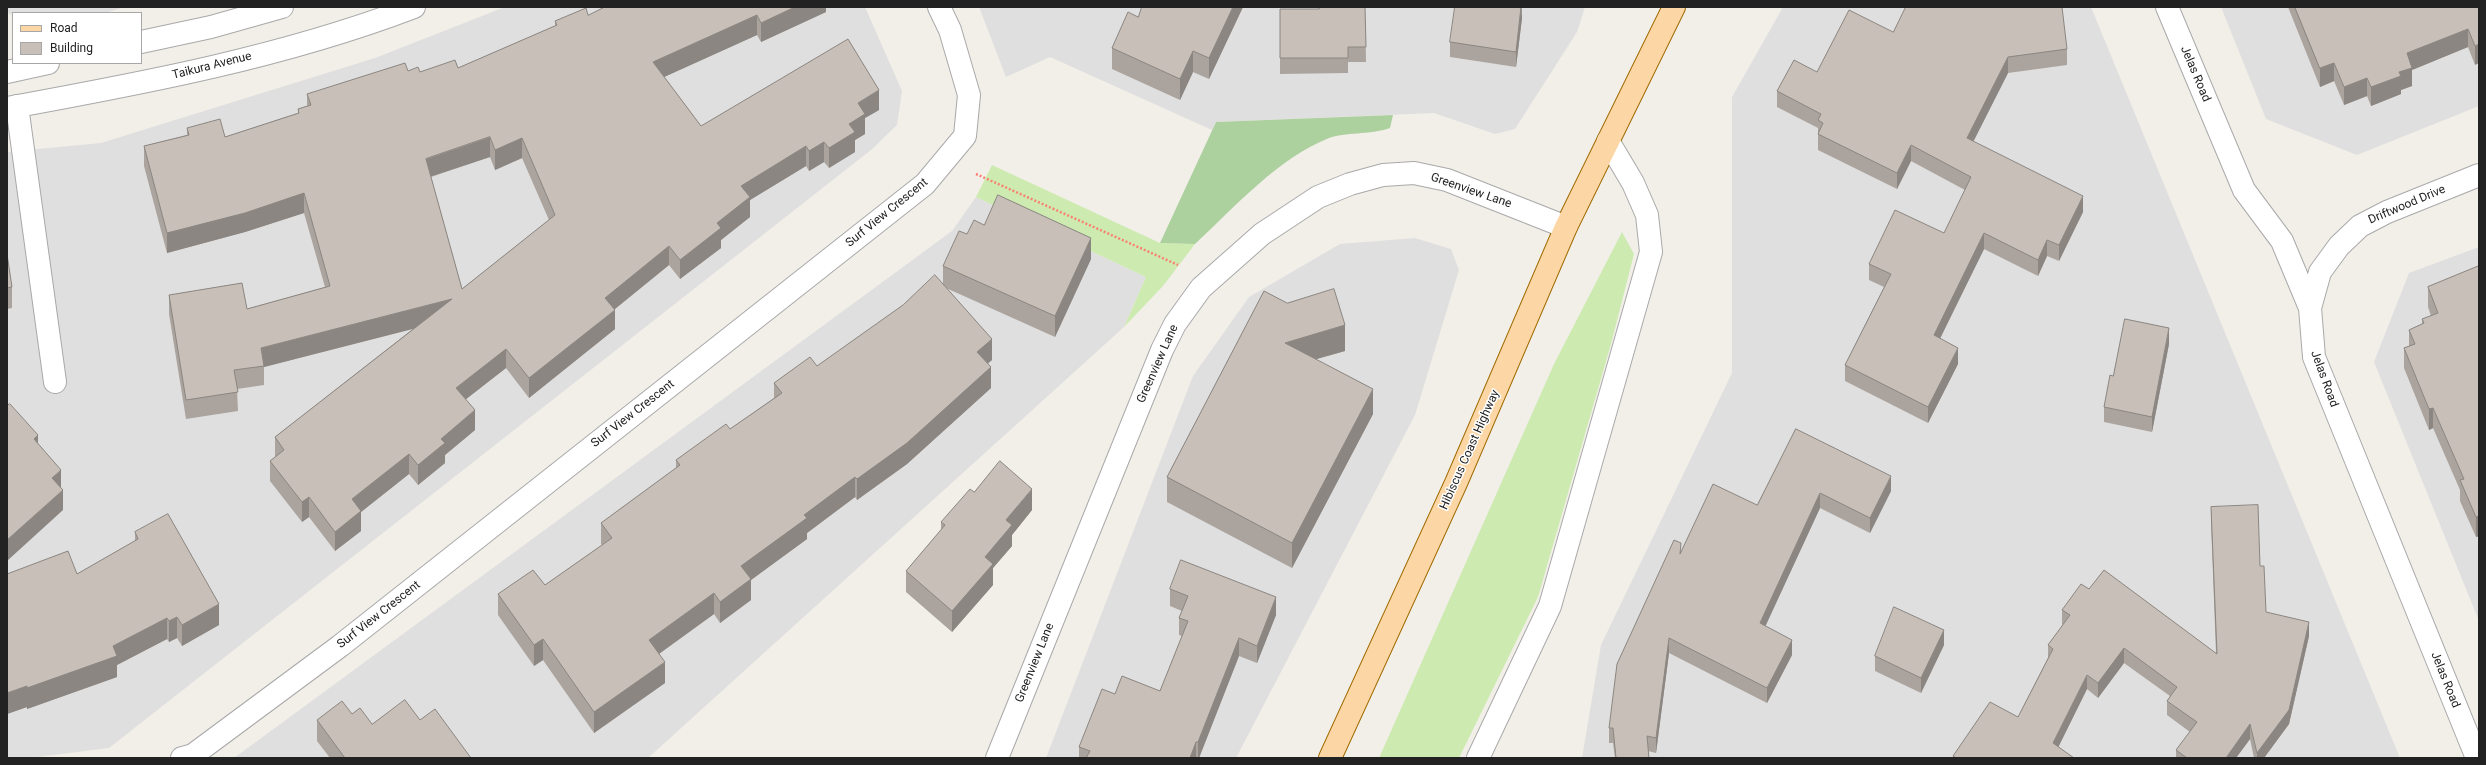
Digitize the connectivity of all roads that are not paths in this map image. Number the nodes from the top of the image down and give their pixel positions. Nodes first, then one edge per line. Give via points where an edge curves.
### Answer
1 (282, 7) edge
2 (414, 7) edge
3 (939, 7) edge
4 (1674, 7) edge
5 (2167, 7) edge
6 (142, 42) edge
7 (43, 64) edge
8 (7, 72) edge
9 (12, 107) edge
10 (1608, 141) junction
11 (2479, 175) edge
12 (1566, 227) junction
13 (2310, 308) junction
14 (55, 382) dead end
15 (182, 758) edge
16 (997, 758) edge
17 (1330, 758) edge
18 (1478, 758) edge
19 (2477, 758) edge

1 - 6 street via 211,27
2 - 9 street, Taikura Avenue via 335,36 126,86
3 - 15 street, Surf View Crescent via 950,30 969,95 965,136 925,184 340,646 193,755
4 - 10 main road, Hibiscus Coast Highway
5 - 13 street, Jelas Road via 2244,190 2282,240
7 - 8 street
9 - 14 street
10 - 12 main road, Hibiscus Coast Highway
10 - 18 street via 1633,183 1647,215 1651,252 1550,606
11 - 13 street, Driftwood Drive via 2387,212 2360,226 2339,246 2320,272
12 - 16 street, Greenview Lane via 1447,180 1414,172 1383,175 1318,197 1262,234 1201,288 1175,324 1162,350
12 - 17 main road, Hibiscus Coast Highway via 1456,483
13 - 19 street, Jelas Road via 2314,357

